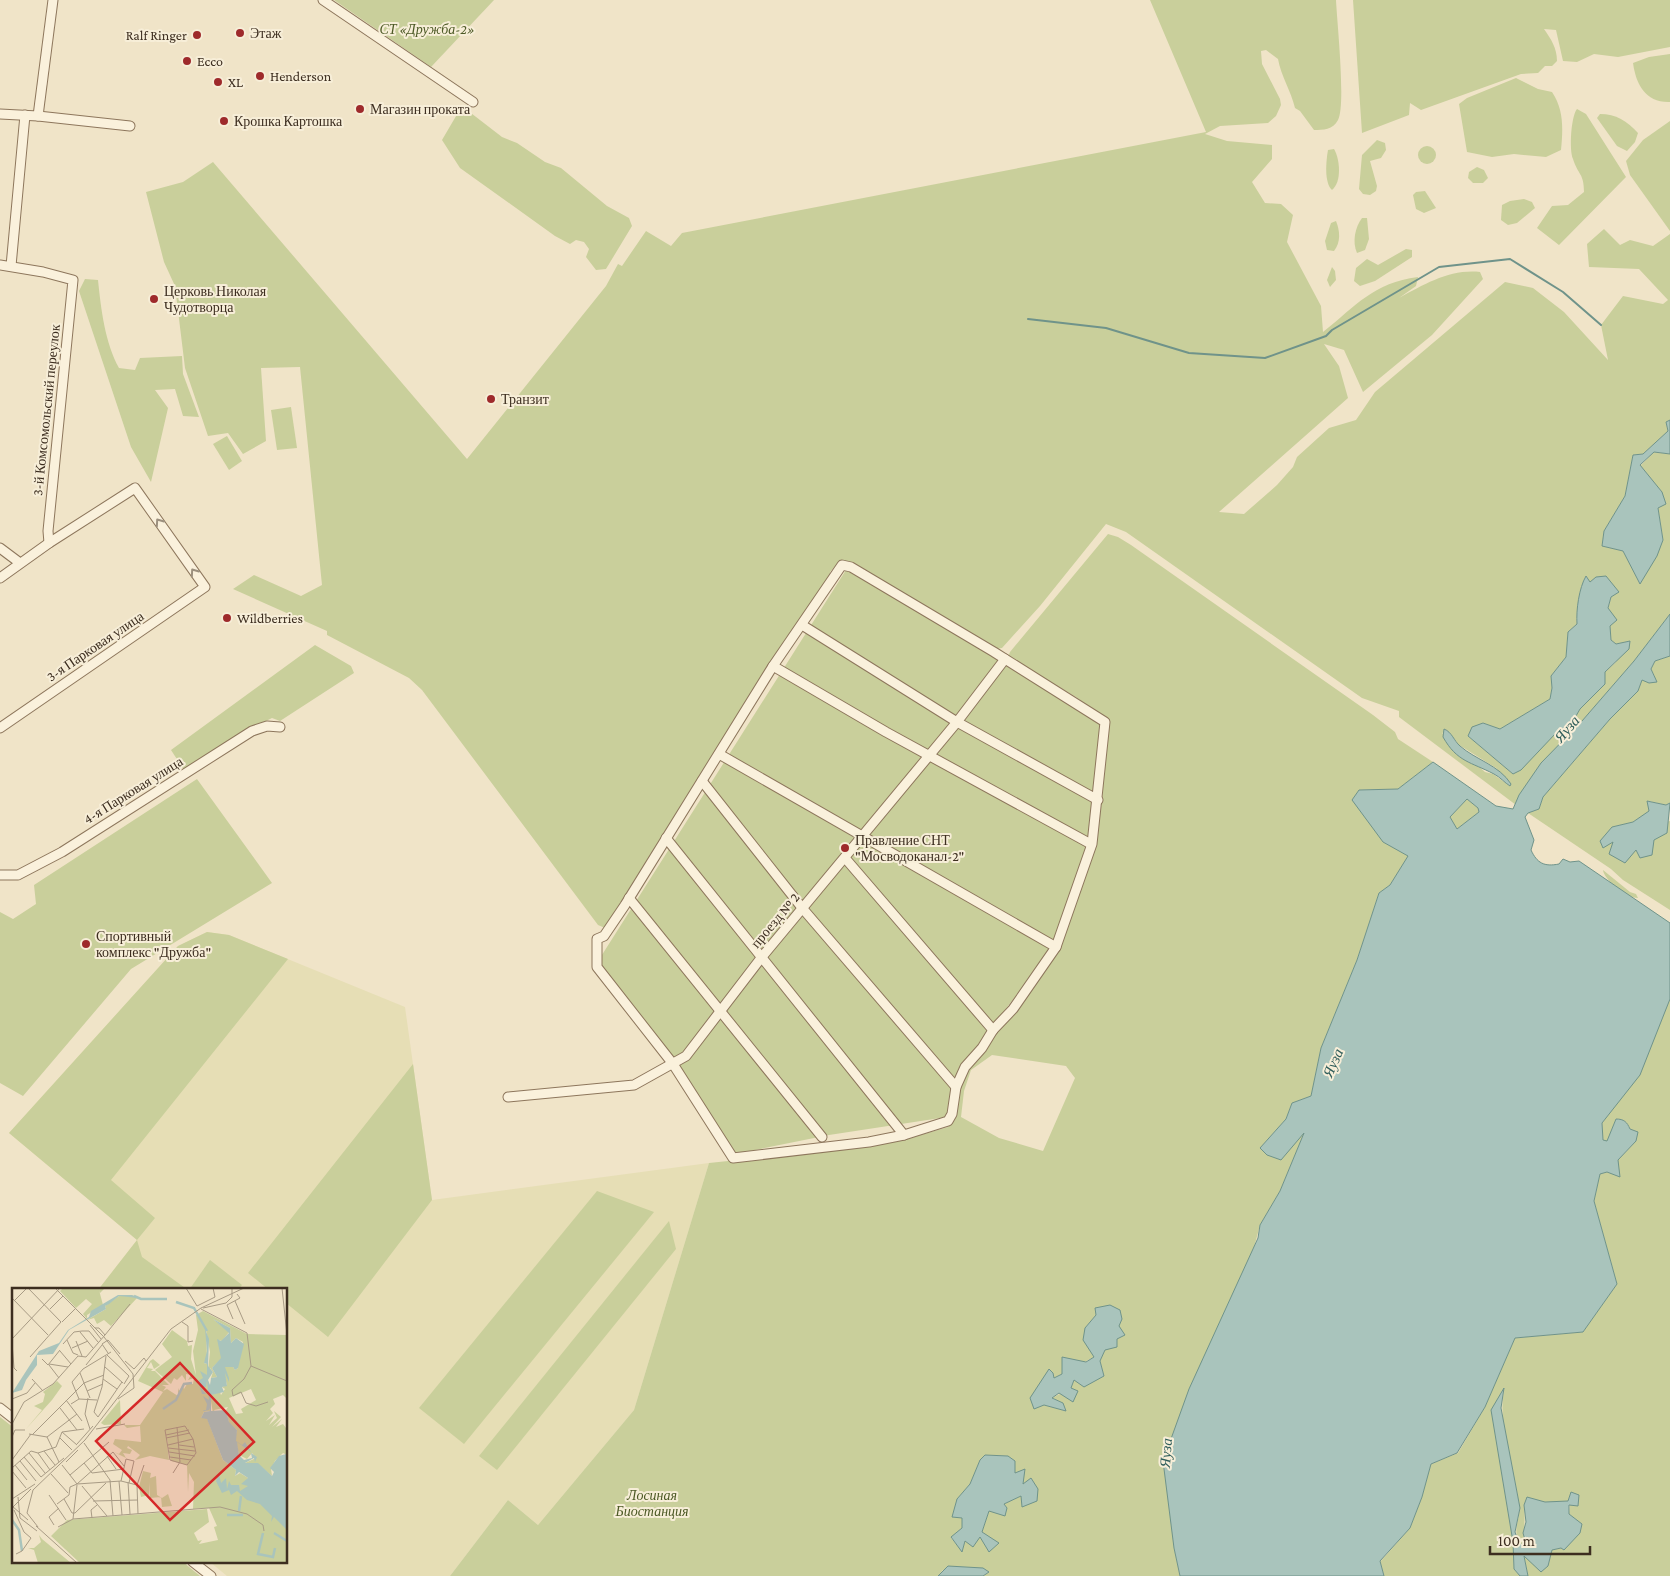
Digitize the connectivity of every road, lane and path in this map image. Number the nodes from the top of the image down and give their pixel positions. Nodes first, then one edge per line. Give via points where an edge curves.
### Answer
1 (53, 0) edge
2 (323, 0) edge
3 (473, 102) dead end
4 (0, 114) edge
5 (25, 115) junction
6 (38, 116) junction
7 (130, 126) dead end
8 (0, 265) edge
9 (11, 266) junction
10 (49, 543) junction
11 (0, 548) edge
12 (20, 563) junction
13 (0, 578) edge
14 (802, 625) junction
15 (1005, 659) junction
16 (774, 666) junction
17 (957, 722) junction
18 (280, 726) dead end
19 (0, 728) edge
20 (719, 754) junction
21 (928, 755) junction
22 (702, 782) junction
23 (1098, 800) junction
24 (861, 836) junction
25 (666, 838) junction
26 (1089, 843) dead end
27 (845, 858) junction
28 (0, 875) edge
29 (629, 898) junction
30 (803, 909) junction
31 (1056, 947) junction
32 (761, 958) junction
33 (719, 1011) junction
34 (993, 1030) junction
35 (673, 1064) junction
36 (956, 1087) junction
37 (508, 1097) dead end
38 (904, 1135) junction
39 (822, 1136) dead end
40 (0, 1408) edge
41 (12, 1417) edge
42 (196, 1564) edge
43 (211, 1576) edge

1 - 6 street
2 - 3 street
4 - 5 street
5 - 6 street
5 - 9 street
6 - 7 street
8 - 9 street
9 - 10 street, 3-й Комсомольский переулок via 73,280
10 - 12 street
19 -> 10 street, 3-я Парковая улица via 205,587 135,488
11 - 12 street
12 - 13 street
14 - 15 street via 846,565
14 - 16 street
14 - 17 street
15 - 17 street, проезд № 2
15 - 23 street via 1104,722
16 - 20 street
16 - 21 street
17 - 21 street, проезд № 2
17 - 23 street
18 - 28 street, 4-я Парковая улица via 252,731 62,852 18,874
20 - 22 street
20 - 24 street
21 - 24 street, проезд № 2
21 - 26 street
22 - 25 street
22 - 30 street
23 - 31 street via 1092,844
24 - 27 street, проезд № 2
24 - 31 street
25 - 29 street
25 - 32 street
27 - 30 street, проезд № 2
27 - 34 street
29 - 33 street
29 - 35 street via 604,936 598,938 597,968
30 - 32 street, проезд № 2
30 - 36 street
31 - 34 street via 1013,1009
32 - 33 street, проезд № 2
32 - 38 street
33 - 35 street, проезд № 2 via 686,1056
33 - 39 street
34 - 36 street via 965,1067
35 - 37 street, проезд № 2 via 634,1085
35 - 38 street via 733,1158
36 - 38 street via 948,1121
40 - 41 street
42 - 43 street

